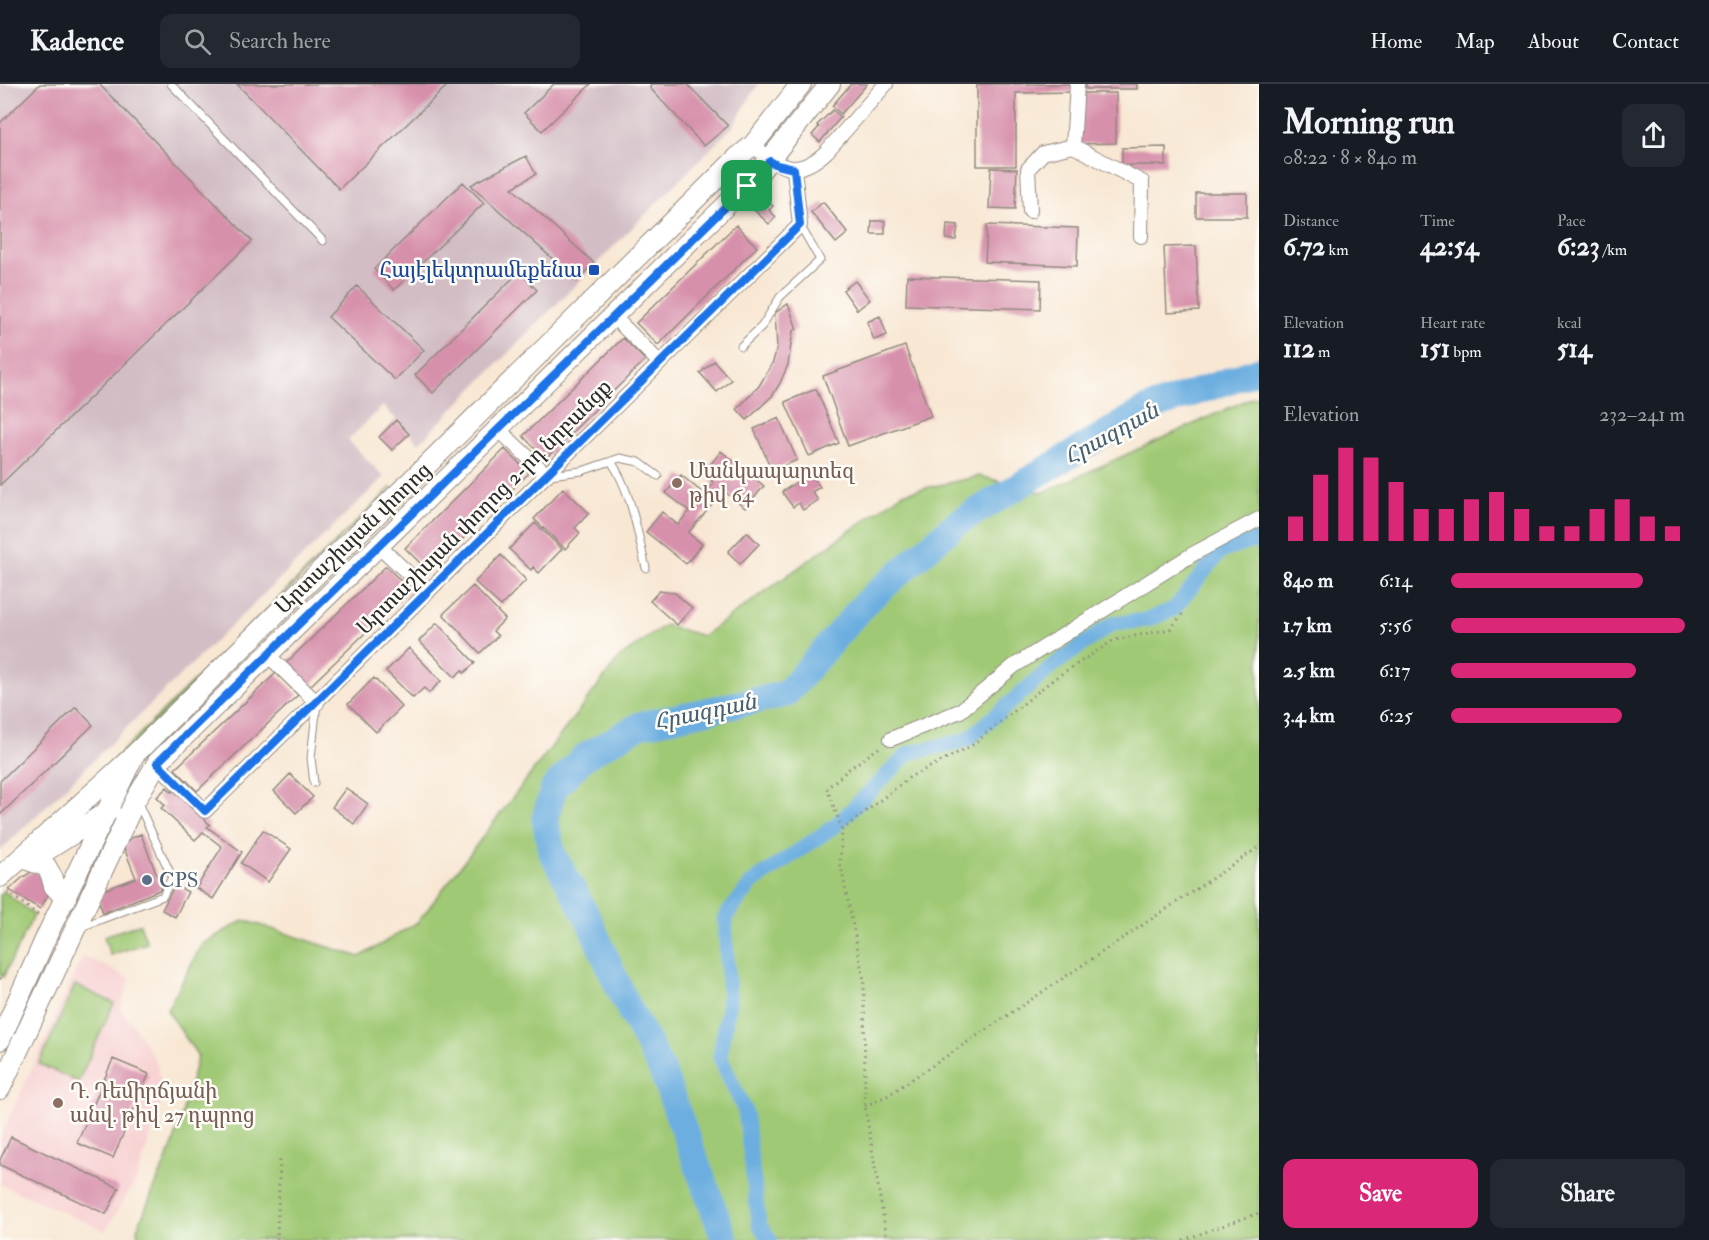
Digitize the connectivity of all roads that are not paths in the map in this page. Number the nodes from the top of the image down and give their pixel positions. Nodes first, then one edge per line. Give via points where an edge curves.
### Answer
1 (171, 84) edge
2 (801, 84) edge
3 (830, 84) edge
4 (886, 84) edge
5 (1077, 84) edge
6 (753, 145) junction
7 (1073, 146) junction
8 (770, 161) junction
9 (794, 169) junction
10 (1030, 211) dead end
11 (800, 225) junction
12 (1141, 236) dead end
13 (323, 241) dead end
14 (613, 316) junction
15 (741, 346) dead end
16 (660, 363) junction
17 (498, 429) junction
18 (611, 461) junction
19 (547, 475) junction
20 (658, 476) dead end
21 (1259, 519) edge
22 (379, 546) junction
23 (646, 568) dead end
24 (428, 592) junction
25 (268, 655) junction
26 (317, 703) junction
27 (891, 739) road end
28 (134, 755) junction
29 (157, 763) junction
30 (314, 783) dead end
31 (136, 799) junction
32 (109, 810) junction
33 (30, 861) junction
34 (1, 883) edge
35 (66, 899) junction
36 (76, 929) junction
37 (0, 1040) edge
38 (0, 1089) edge

1 - 13 lane
2 - 6 main road, Արտաշիսյան փողոց
3 - 8 main road, Արտաշիսյան փողոց
4 - 9 street via 818,160
5 - 7 street
6 - 8 street
6 - 28 main road, Արտաշիսյան փողոց
7 - 10 street via 1044,153 1028,169
7 - 12 street via 1142,182
8 - 9 street
8 - 14 main road, Արտաշիսյան փողոց
9 - 11 street
11 - 15 lane via 820,260 780,297 762,326
11 - 16 street, Արտաշիսյան փողոց 2-րդ նրբանցք
14 - 16 street
14 - 17 main road, Արտաշիսյան փողոց
16 - 19 street, Արտաշիսյան փողոց 2-րդ նրբանցք
17 - 19 street
17 - 22 main road, Արտաշիսյան փողոց
18 - 19 lane via 582,471
18 - 20 lane via 628,458
18 - 23 lane via 622,477 632,505
19 - 24 street, Արտաշիսյան փողոց 2-րդ նրբանցք
21 - 27 street via 1193,554 1014,666 960,711
22 - 24 street
22 - 25 main road, Արտաշիսյան փողոց
24 - 26 street, Արտաշիսյան փողոց 2-րդ նրբանցք
25 - 26 street
25 - 29 main road, Արտաշիսյան փողոց
26 - 29 street, Արտաշիսյան փողոց 2-րդ նրբանցք via 205,811
26 - 30 lane via 311,758
28 - 32 main road, Արտաշիսյան փողոց
28 - 34 main road
29 - 31 main road, Արտաշիսյան փողոց
31 - 32 main road
31 - 36 main road, Արտաշիսյան փողոց
31 - 36 lane via 172,877 163,896
32 - 33 main road
32 - 35 main road, Արտաշիսյան փողոց
33 - 34 main road
33 - 35 main road via 46,866 54,885
35 - 37 main road, Արտաշիսյան փողոց
36 - 38 main road, Արտաշիսյան փողոց

